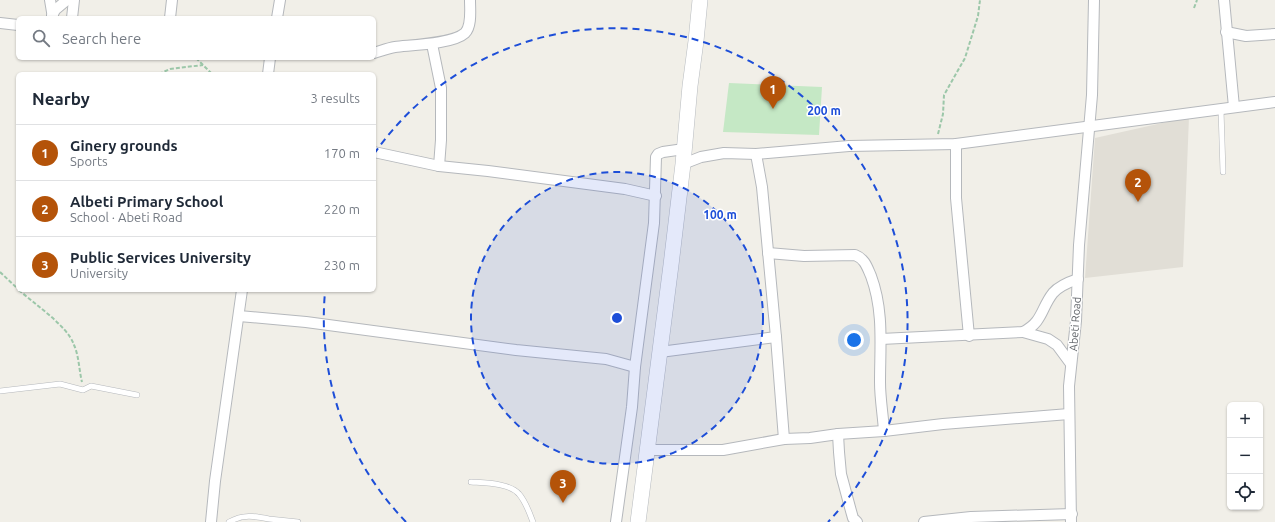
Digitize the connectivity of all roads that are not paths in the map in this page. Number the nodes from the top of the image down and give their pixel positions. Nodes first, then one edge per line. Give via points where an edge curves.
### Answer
1 (50, 0) edge
2 (67, 0) edge
3 (74, 0) edge
4 (172, 0) edge
5 (280, 0) edge
6 (470, 0) edge
7 (700, 0) edge
8 (1094, 0) edge
9 (1224, 0) edge
10 (52, 16) edge
11 (52, 16) edge
12 (72, 16) edge
13 (170, 16) edge
14 (277, 16) edge
15 (0, 23) edge
16 (16, 25) edge
17 (1226, 32) junction
18 (1275, 34) edge
19 (432, 44) junction
20 (376, 52) edge
21 (268, 60) edge
22 (268, 72) edge
23 (1275, 102) edge
24 (1234, 107) junction
25 (1221, 110) junction
26 (1090, 126) junction
27 (956, 144) junction
28 (376, 152) edge
29 (756, 154) junction
30 (683, 156) junction
31 (439, 166) junction
32 (1223, 172) dead end
33 (656, 196) junction
34 (768, 253) junction
35 (1078, 279) junction
36 (242, 292) edge
37 (239, 316) junction
38 (1023, 332) junction
39 (969, 336) junction
40 (776, 337) junction
41 (881, 340) junction
42 (660, 352) junction
43 (1071, 364) junction
44 (635, 367) junction
45 (0, 391) edge
46 (137, 395) dead end
47 (1069, 414) junction
48 (884, 431) junction
49 (838, 434) junction
50 (784, 440) junction
51 (647, 450) junction
52 (471, 482) dead end
53 (1072, 518) edge
54 (211, 522) edge
55 (229, 522) edge
56 (298, 522) edge
57 (533, 522) edge
58 (616, 522) edge
59 (638, 522) edge
60 (857, 522) edge
61 (924, 522) edge

1 - 10 street
2 - 11 street via 55,10
3 - 12 street
4 - 13 street
5 - 14 street
6 - 19 street via 469,23 464,34
7 - 30 main road
8 - 26 street, Abeti Road
9 - 17 street
15 - 16 street
17 - 18 street via 1246,36
17 - 24 street
19 - 20 street via 394,47
19 - 31 street via 440,88
21 - 22 street
23 - 24 street
24 - 25 street
25 - 26 street
25 - 32 lane
26 - 27 street
26 - 35 street, Abeti Road
27 - 29 street via 849,146
27 - 39 street via 956,198
28 - 31 street
29 - 30 street
29 - 34 street
30 - 33 street via 663,152 658,154
30 - 42 main road
31 - 33 street via 625,189
33 - 44 street
34 - 40 street
34 - 41 street via 804,256 855,255 861,258 867,265 879,303
35 - 38 street via 1059,288 1036,324
35 - 43 street, Abeti Road
36 - 37 street
37 - 44 street via 606,359
37 - 54 street
38 - 39 street
38 - 43 street via 1057,345
39 - 41 street
40 - 42 street
40 - 50 street
41 - 48 street via 880,384
42 - 51 main road
43 - 47 street, Abeti Road
44 - 58 street
45 - 46 lane via 60,384 83,390 92,386
47 - 48 street
47 - 53 street, Abeti Road
48 - 49 street
49 - 50 street
49 - 60 street via 841,474 853,518
50 - 51 street via 723,450
51 - 59 main road
52 - 57 lane via 507,486 518,492
53 - 61 street via 979,517
55 - 56 lane via 236,518 255,516

